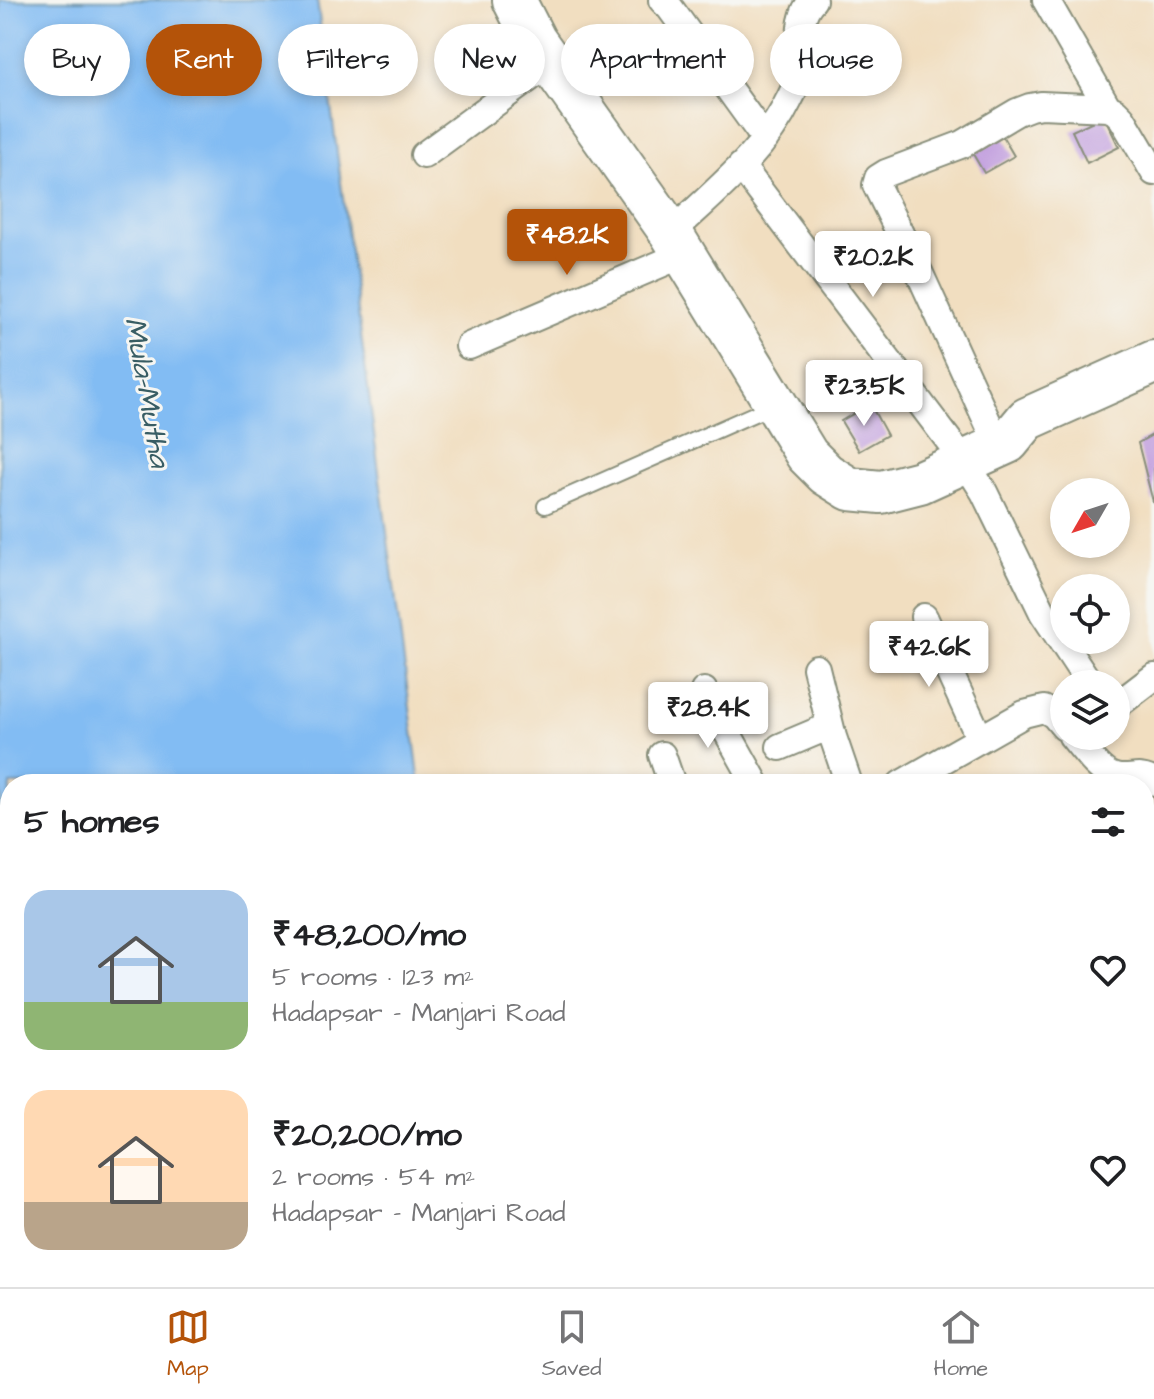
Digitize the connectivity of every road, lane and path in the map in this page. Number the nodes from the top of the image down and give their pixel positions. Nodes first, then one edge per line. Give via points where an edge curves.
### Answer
1 (514, 0) edge
2 (662, 0) edge
3 (813, 0) edge
4 (1046, 0) edge
5 (550, 63) junction
6 (1108, 108) junction
7 (765, 139) junction
8 (424, 155) dead end
9 (741, 166) junction
10 (1154, 172) edge
11 (678, 243) junction
12 (469, 346) dead end
13 (1154, 362) edge
14 (1154, 387) edge
15 (776, 404) junction
16 (991, 450) junction
17 (545, 506) dead end
18 (924, 617) dead end
19 (816, 668) dead end
20 (1081, 670) edge
21 (1154, 677) edge
22 (704, 691) dead end
23 (1130, 695) edge
24 (1050, 713) edge
25 (833, 737) junction
26 (980, 739) junction
27 (780, 747) dead end
28 (1080, 750) edge
29 (662, 755) dead end
30 (669, 774) edge
31 (750, 774) edge
32 (846, 774) edge
33 (919, 774) edge
34 (1091, 774) edge

1 - 5 main road
2 - 7 street
3 - 7 street via 802,15 799,74
4 - 6 street
5 - 8 street
5 - 11 main road
6 - 10 street via 1122,118
6 - 16 street via 1030,107 963,144 878,178 876,185 920,274
7 - 9 street
9 - 11 street
9 - 16 street
11 - 12 street
11 - 15 main road
13 - 16 main road via 1027,419
14 - 16 main road via 1035,443
15 - 16 main road via 807,455 850,489 881,492 920,482
15 - 17 lane
16 - 20 street via 984,492 1043,613
18 - 26 street
19 - 25 street
21 - 23 street
22 - 31 street
24 - 26 street via 1024,714
25 - 27 street via 818,731
25 - 32 street
26 - 33 street
28 - 34 street
29 - 30 street

